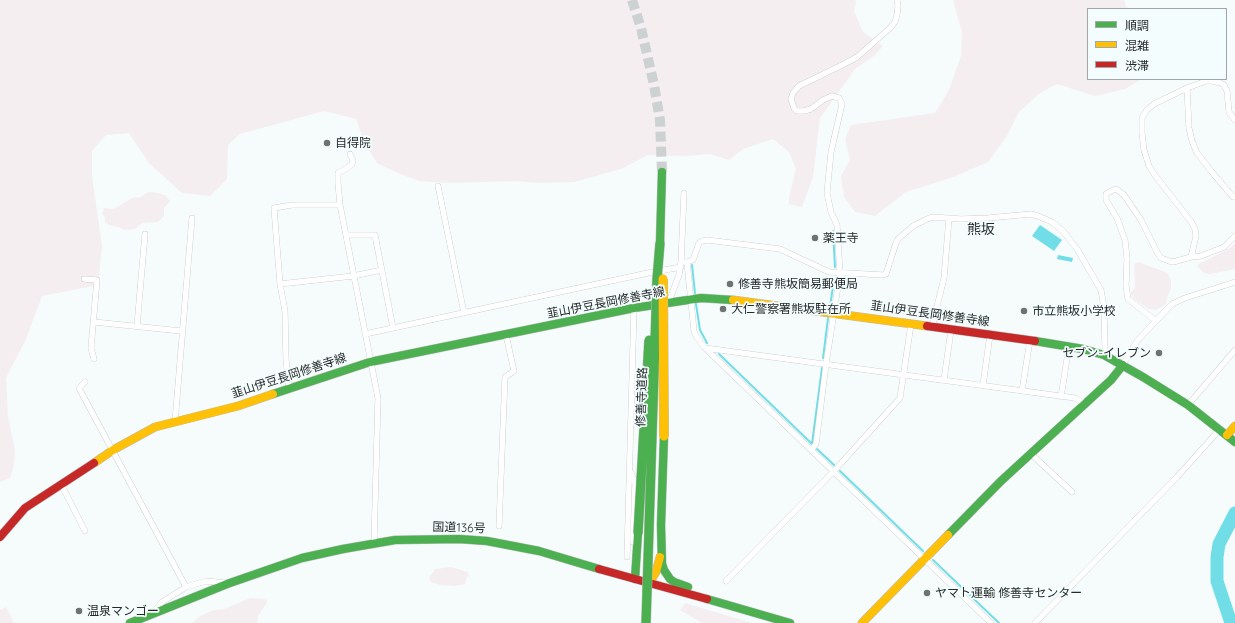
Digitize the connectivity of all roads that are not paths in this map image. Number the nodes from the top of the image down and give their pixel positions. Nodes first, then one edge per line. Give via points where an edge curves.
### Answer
1 (896, 0) edge
2 (1187, 88) junction
3 (1235, 120) edge
4 (350, 154) dead end
5 (662, 172) tunnel mouth
6 (438, 186) dead end
7 (684, 194) dead end
8 (1235, 197) edge
9 (340, 205) junction
10 (192, 218) dead end
11 (949, 218) junction
12 (145, 234) dead end
13 (346, 235) junction
14 (1235, 236) edge
15 (660, 243) junction
16 (1191, 257) junction
17 (683, 264) junction
18 (382, 270) junction
19 (840, 273) junction
20 (354, 276) junction
21 (84, 279) dead end
22 (657, 279) junction
23 (1235, 282) edge
24 (280, 284) junction
25 (691, 299) junction
26 (669, 303) junction
27 (634, 308) junction
28 (464, 313) junction
29 (833, 313) junction
30 (1156, 321) junction
31 (94, 322) junction
32 (911, 324) junction
33 (137, 326) junction
34 (932, 327) junction
35 (393, 328) junction
36 (952, 330) junction
37 (181, 331) junction
38 (365, 334) junction
39 (506, 334) junction
40 (990, 334) junction
41 (1030, 340) junction
42 (1069, 346) junction
43 (705, 348) junction
44 (1235, 350) edge
45 (1104, 355) junction
46 (94, 359) dead end
47 (370, 362) junction
48 (826, 364) junction
49 (1123, 365) junction
50 (904, 374) junction
51 (944, 380) junction
52 (85, 382) dead end
53 (983, 385) junction
54 (289, 390) junction
55 (1022, 391) junction
56 (1061, 396) junction
57 (1084, 403) junction
58 (1188, 405) junction
59 (175, 422) junction
60 (1235, 426) edge
61 (1224, 432) junction
62 (1235, 442) edge
63 (113, 450) junction
64 (811, 450) junction
65 (1030, 453) junction
66 (630, 470) junction
67 (834, 471) junction
68 (61, 484) junction
69 (1072, 492) dead end
70 (499, 526) dead end
71 (85, 531) dead end
72 (0, 537) edge
73 (374, 544) junction
74 (638, 551) junction
75 (661, 556) junction
76 (627, 557) dead end
77 (925, 560) junction
78 (635, 579) junction
79 (726, 581) dead end
80 (650, 583) junction
81 (227, 584) junction
82 (186, 587) junction
83 (738, 607) junction
84 (154, 612) junction
85 (130, 623) edge
86 (646, 623) edge
87 (790, 623) edge
88 (862, 623) edge
89 (991, 623) edge
90 (1035, 623) edge

1 - 19 street via 897,15 889,29 857,57 799,86 791,99 797,111 811,109 832,96 839,98 842,104 831,152 827,193 837,225
2 - 3 street via 1206,81 1224,85 1229,112
2 - 8 street via 1189,128 1197,153
2 - 16 street via 1150,107 1145,113 1142,125 1144,150 1149,166 1195,229
4 - 9 street via 352,164 338,172
5 - 15 main road, 修善寺道路
6 - 28 street
7 - 17 street
9 - 13 street
9 - 24 street via 292,205 274,208
10 - 37 street
11 - 19 street via 932,217 917,223 905,232 896,243 886,274
11 - 34 street via 944,278
11 - 45 street via 988,218 1025,214 1052,222 1063,231 1102,294
12 - 33 street
13 - 18 street via 375,235
13 - 20 street
14 - 16 street via 1224,247 1202,256
15 - 22 main road, 修善寺道路, bridge
15 - 75 main road, bridge via 664,285
16 - 30 street via 1173,262 1161,258 1124,195 1116,189 1106,194 1106,200 1117,218 1125,240 1128,298
17 - 19 street via 693,260 699,243 707,240 780,250 824,270
17 - 25 street
17 - 26 street
17 - 28 street
18 - 20 street
18 - 35 street
19 - 29 street
20 - 24 street
20 - 38 street
21 - 31 street via 97,280
22 - 74 main road, bridge via 652,296
22 - 86 main road, 修善寺道路, bridge
23 - 30 street via 1172,304
24 - 54 street via 285,311
25 - 26 main road, 韮山伊豆長岡修善寺線
25 - 29 main road, 韮山伊豆長岡修善寺線 via 715,298
25 - 43 street via 694,331
26 - 27 main road, 韮山伊豆長岡修善寺線
27 - 39 main road, 韮山伊豆長岡修善寺線
27 - 66 street
28 - 35 street
29 - 32 main road, 韮山伊豆長岡修善寺線
29 - 48 street
30 - 49 street via 1136,341
31 - 33 street
31 - 46 street via 91,352
32 - 34 main road, 韮山伊豆長岡修善寺線
32 - 50 street
33 - 37 street
34 - 36 main road, 韮山伊豆長岡修善寺線
35 - 38 street
36 - 40 main road, 韮山伊豆長岡修善寺線
36 - 51 street
37 - 59 street
38 - 47 street
39 - 47 main road, 韮山伊豆長岡修善寺線
39 - 70 street via 514,371 505,377
40 - 41 main road, 韮山伊豆長岡修善寺線
40 - 53 street
41 - 42 main road, 韮山伊豆長岡修善寺線
41 - 55 street
42 - 45 main road, 韮山伊豆長岡修善寺線
42 - 56 street
43 - 48 street
43 - 64 street
44 - 58 street
45 - 49 main road, 韮山伊豆長岡修善寺線
47 - 54 main road, 韮山伊豆長岡修善寺線
47 - 73 street via 378,398
48 - 50 street
48 - 64 street via 816,444
49 - 57 main road via 1111,380
49 - 58 main road, 韮山伊豆長岡修善寺線
50 - 51 street
50 - 67 street via 900,398
51 - 53 street
52 - 63 street via 79,388
53 - 55 street
54 - 59 main road, 韮山伊豆長岡修善寺線
55 - 56 street
56 - 57 street via 1075,398
57 - 65 main road
58 - 61 main road, 韮山伊豆長岡修善寺線
59 - 63 main road, 韮山伊豆長岡修善寺線 via 147,430
60 - 61 main road
61 - 62 main road, 韮山伊豆長岡修善寺線
61 - 90 street
63 - 68 main road, 韮山伊豆長岡修善寺線
63 - 82 street
64 - 67 street
65 - 69 street
65 - 77 main road
66 - 74 street via 635,483 632,543
66 - 76 street
67 - 77 street
67 - 79 street
68 - 71 street
68 - 72 main road, 韮山伊豆長岡修善寺線 via 25,508
73 - 78 main road, 国道136号 via 395,540 429,539 487,541 539,551
73 - 81 main road, 国道136号 via 302,558
74 - 78 main road
75 - 80 main road
75 - 83 main road via 664,570 674,582 720,596
77 - 88 main road
77 - 89 street
78 - 80 main road, 国道136号
80 - 83 main road, 国道136号
81 - 82 street via 206,580
81 - 84 main road, 国道136号
82 - 84 street via 162,602
83 - 87 main road, 国道136号
84 - 85 main road, 国道136号

